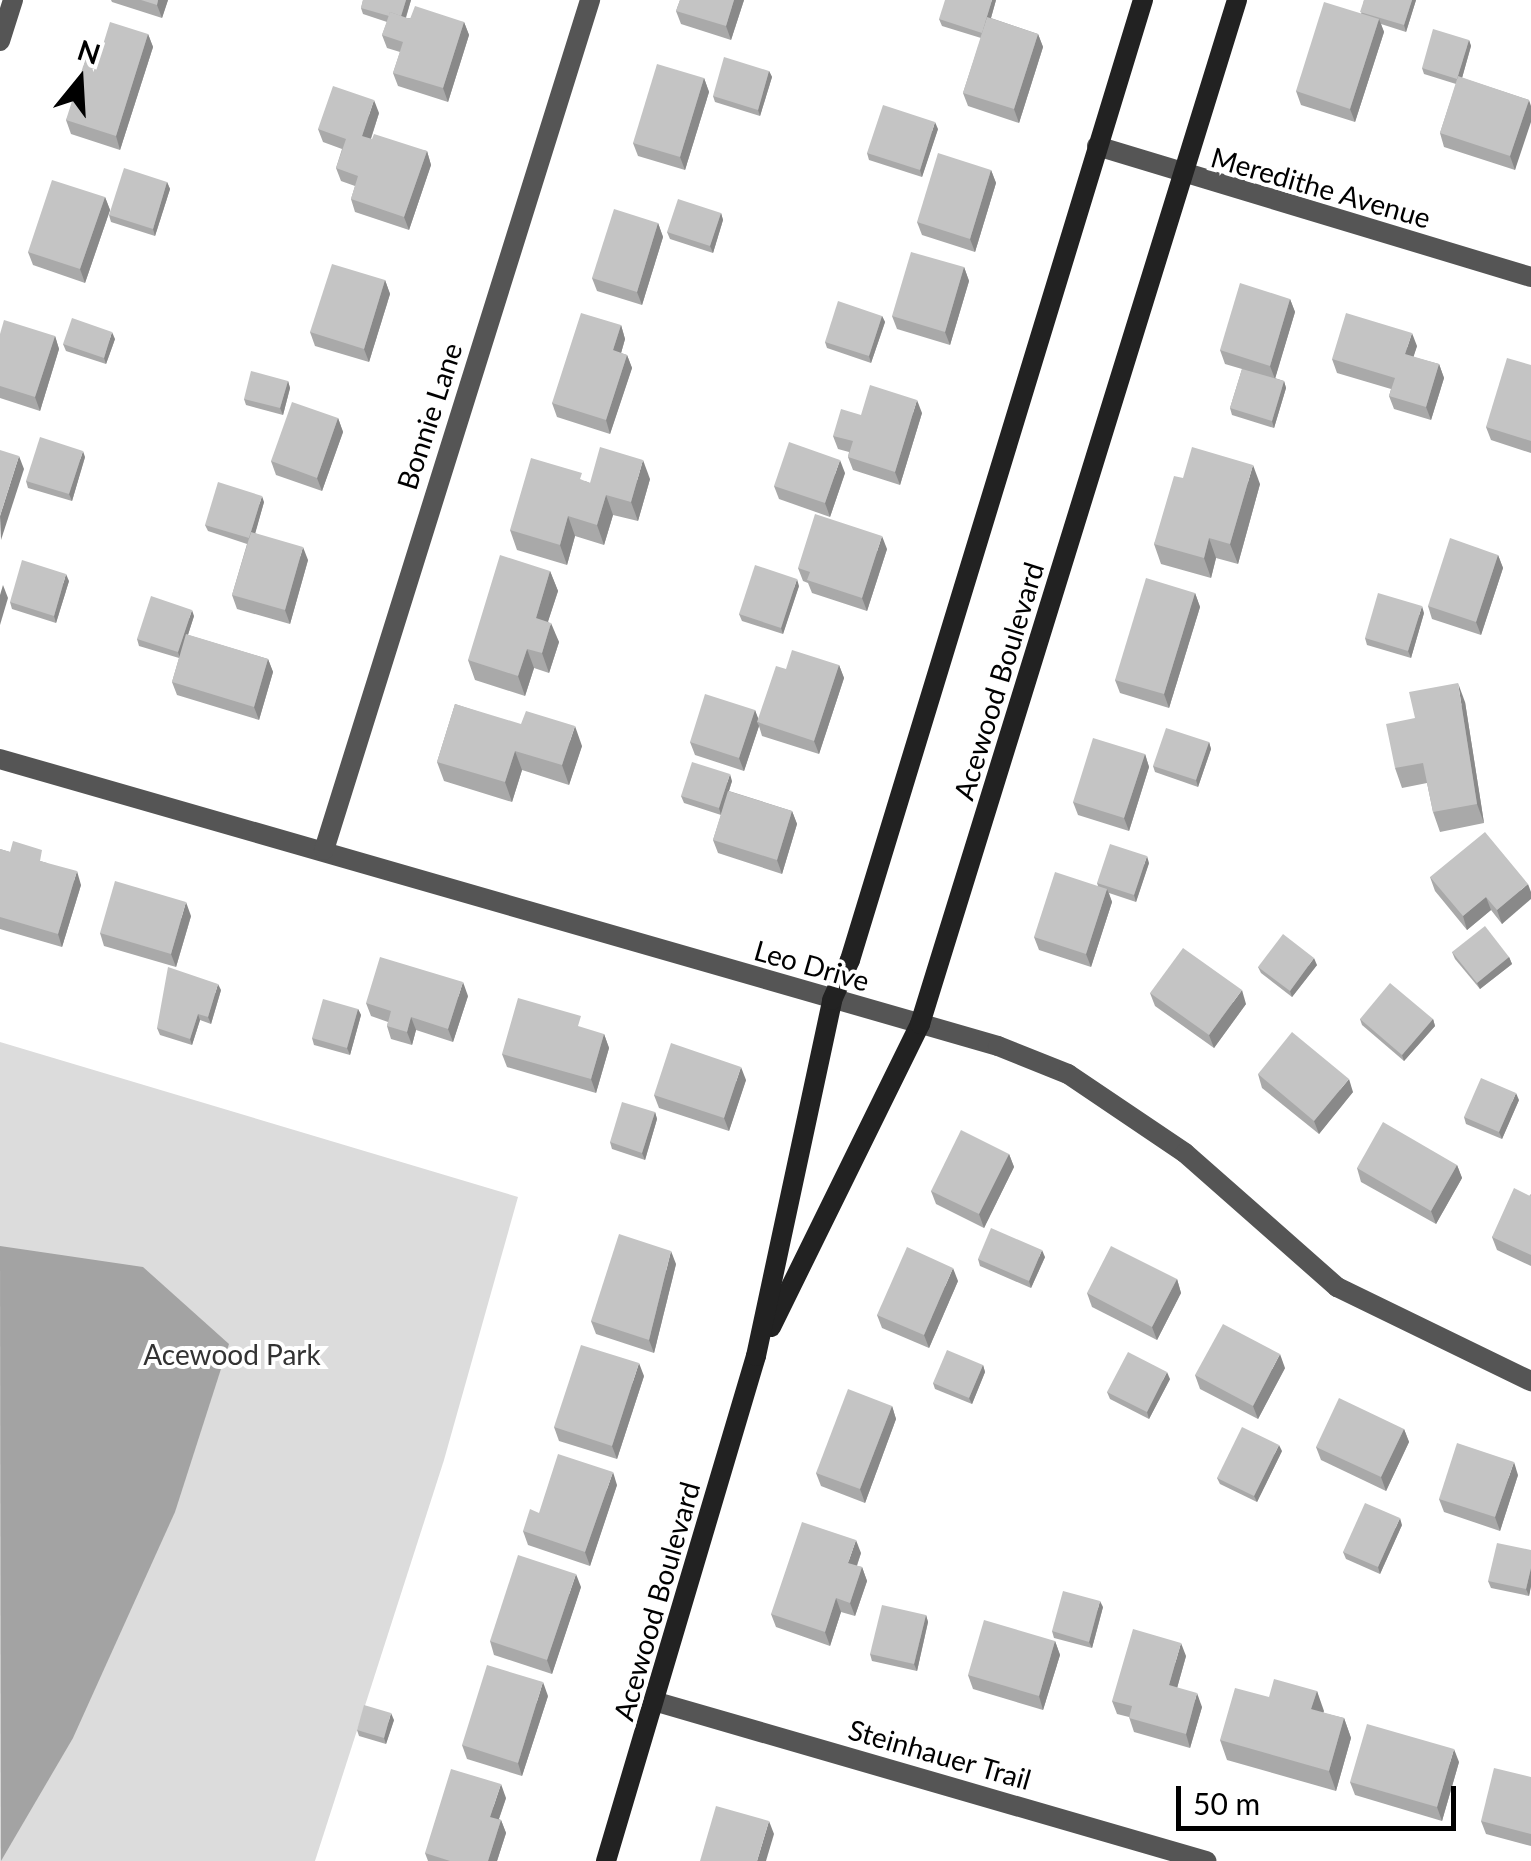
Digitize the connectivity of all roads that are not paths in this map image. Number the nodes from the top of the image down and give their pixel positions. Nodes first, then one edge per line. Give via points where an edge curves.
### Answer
1 (12, 0) edge
2 (590, 0) edge
3 (1143, 0) edge
4 (1236, 0) edge
5 (0, 40) edge
6 (1097, 146) junction
7 (1182, 174) junction
8 (1531, 277) edge
9 (0, 759) edge
10 (324, 850) junction
11 (832, 1000) junction
12 (920, 1024) junction
13 (756, 1356) junction
14 (1531, 1381) edge
15 (657, 1702) junction
16 (606, 1861) edge
17 (1206, 1861) edge

1 - 5 street
2 - 10 street, Bonnie Lane
3 - 6 street, Acewood Boulevard
4 - 7 street, Acewood Boulevard
6 - 7 street, Meredithe Avenue
6 - 11 street, Acewood Boulevard via 850,960
7 - 8 street, Meredithe Avenue
7 - 12 street, Acewood Boulevard
9 - 10 street, Leo Drive
10 - 11 street, Leo Drive
11 - 12 street, Leo Drive
11 - 13 street, Acewood Boulevard
12 - 13 street, Acewood Boulevard
12 - 14 street, Leo Drive via 1068,1074 1186,1153 1337,1287
13 - 15 street, Acewood Boulevard
15 - 16 street, Acewood Boulevard
15 - 17 street, Steinhauer Trail

